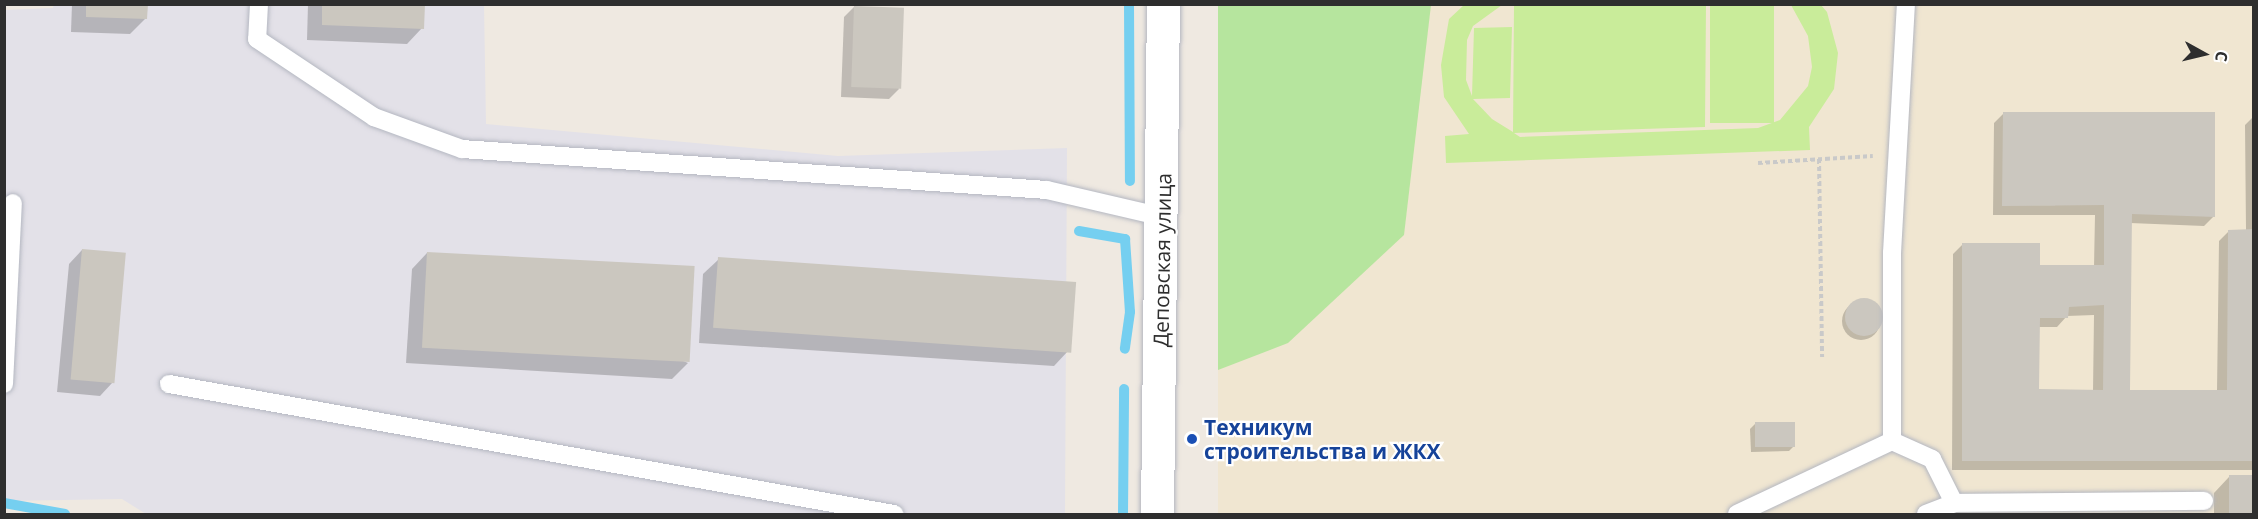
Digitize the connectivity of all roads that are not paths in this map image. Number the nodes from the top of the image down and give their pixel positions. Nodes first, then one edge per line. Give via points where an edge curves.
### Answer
1 (259, 4) edge
2 (1163, 4) edge
3 (1906, 4) edge
4 (13, 203) dead end
5 (1163, 217) junction
6 (4, 384) edge
7 (170, 384) dead end
8 (1892, 441) junction
9 (2110, 501) junction
10 (2204, 501) dead end
11 (1954, 503) junction
12 (894, 514) edge
13 (1157, 514) edge
14 (1737, 514) edge
15 (1926, 514) edge
16 (2096, 514) edge

1 - 5 lane via 257,39 374,117 462,148 1047,190
2 - 5 street, Деповская улица
3 - 8 lane via 1892,253
4 - 6 lane
5 - 13 street, Деповская улица
7 - 12 lane
8 - 11 lane via 1932,459
8 - 14 lane
9 - 10 lane
9 - 11 lane
9 - 16 lane
11 - 15 lane

